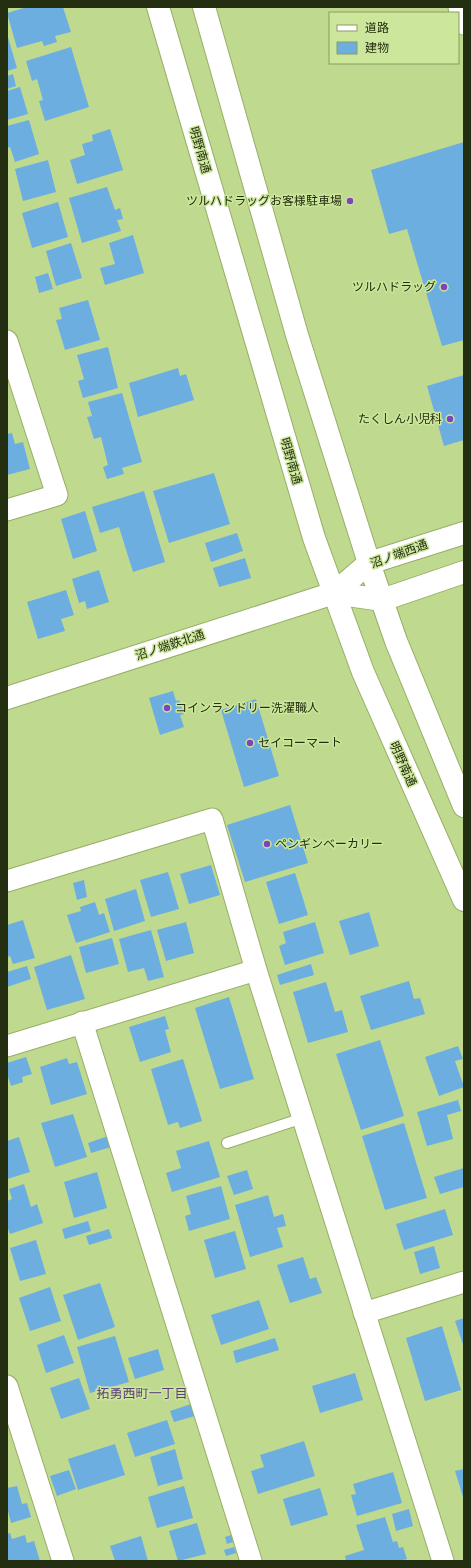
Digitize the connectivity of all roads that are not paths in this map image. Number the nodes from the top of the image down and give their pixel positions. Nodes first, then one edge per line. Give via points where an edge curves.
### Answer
1 (158, 7) edge
2 (204, 7) edge
3 (458, 7) edge
4 (464, 24) edge
5 (7, 341) edge
6 (7, 510) edge
7 (464, 532) edge
8 (369, 563) junction
9 (464, 572) edge
10 (334, 593) junction
11 (382, 600) junction
12 (7, 698) edge
13 (464, 806) edge
14 (7, 881) edge
15 (464, 900) edge
16 (256, 970) junction
17 (82, 1022) junction
18 (7, 1046) edge
19 (303, 1118) junction
20 (227, 1142) dead end
21 (464, 1282) edge
22 (364, 1313) junction
23 (7, 1386) edge
24 (62, 1561) edge
25 (251, 1561) edge
26 (443, 1561) edge

1 - 10 street, 明野南通 via 312,530
2 - 8 street via 297,335
3 - 4 street
5 - 6 street via 57,495
7 - 8 street, 沼ノ端西通
8 - 10 street, 沼ノ端西通
8 - 11 street
9 - 11 street
10 - 11 street
10 - 12 street, 沼ノ端鉄北通
10 - 15 street, 明野南通 via 363,672
11 - 13 street via 396,641
14 - 16 street via 212,819
16 - 17 street
16 - 19 street
17 - 18 street
17 - 25 street
19 - 20 lane
19 - 22 street
21 - 22 street
22 - 26 street
23 - 24 street

